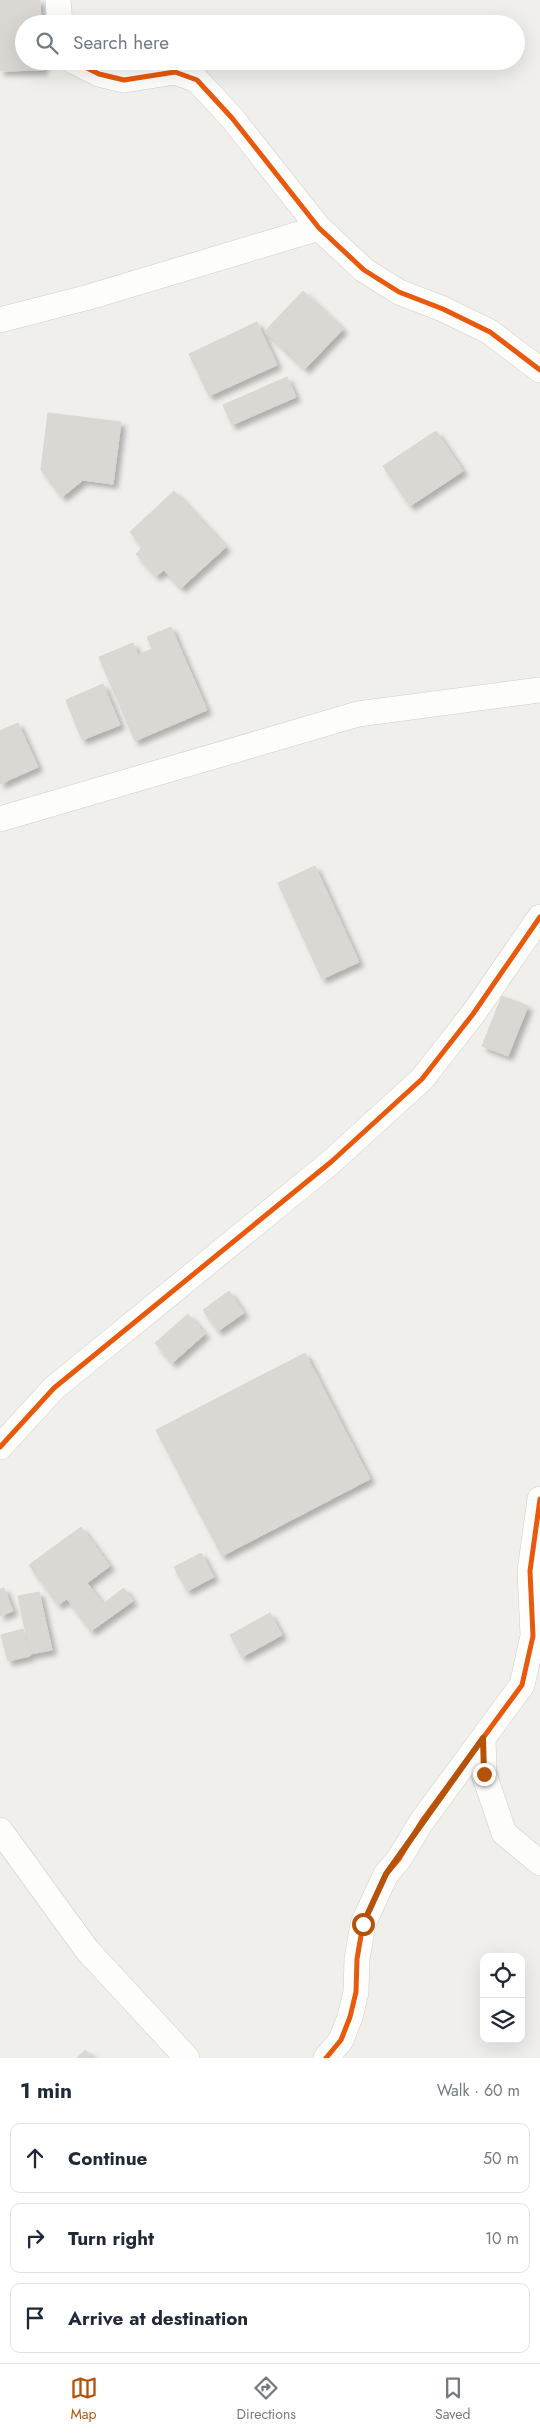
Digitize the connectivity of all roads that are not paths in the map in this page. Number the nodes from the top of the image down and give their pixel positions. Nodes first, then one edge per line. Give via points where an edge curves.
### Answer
1 (58, 0) edge
2 (59, 15) edge
3 (91, 70) edge
4 (320, 228) junction
5 (0, 320) edge
6 (540, 370) edge
7 (540, 690) edge
8 (0, 818) edge
9 (540, 917) edge
10 (0, 1447) edge
11 (540, 1499) edge
12 (483, 1738) junction
13 (0, 1830) edge
14 (540, 1863) edge
15 (187, 2058) edge
16 (326, 2058) edge

1 - 2 street
3 - 4 street via 124,80 175,72 197,80 232,118
4 - 5 street
4 - 6 street via 364,270 399,292 444,309 490,332
7 - 8 street via 358,714
9 - 10 street via 473,1014 422,1079 332,1162 54,1388
11 - 12 street via 530,1571 533,1636 522,1685
12 - 14 street via 484,1774 504,1833
12 - 16 street via 386,1874 373,1900 363,1924 350,2017 341,2040
13 - 15 street via 87,1950

